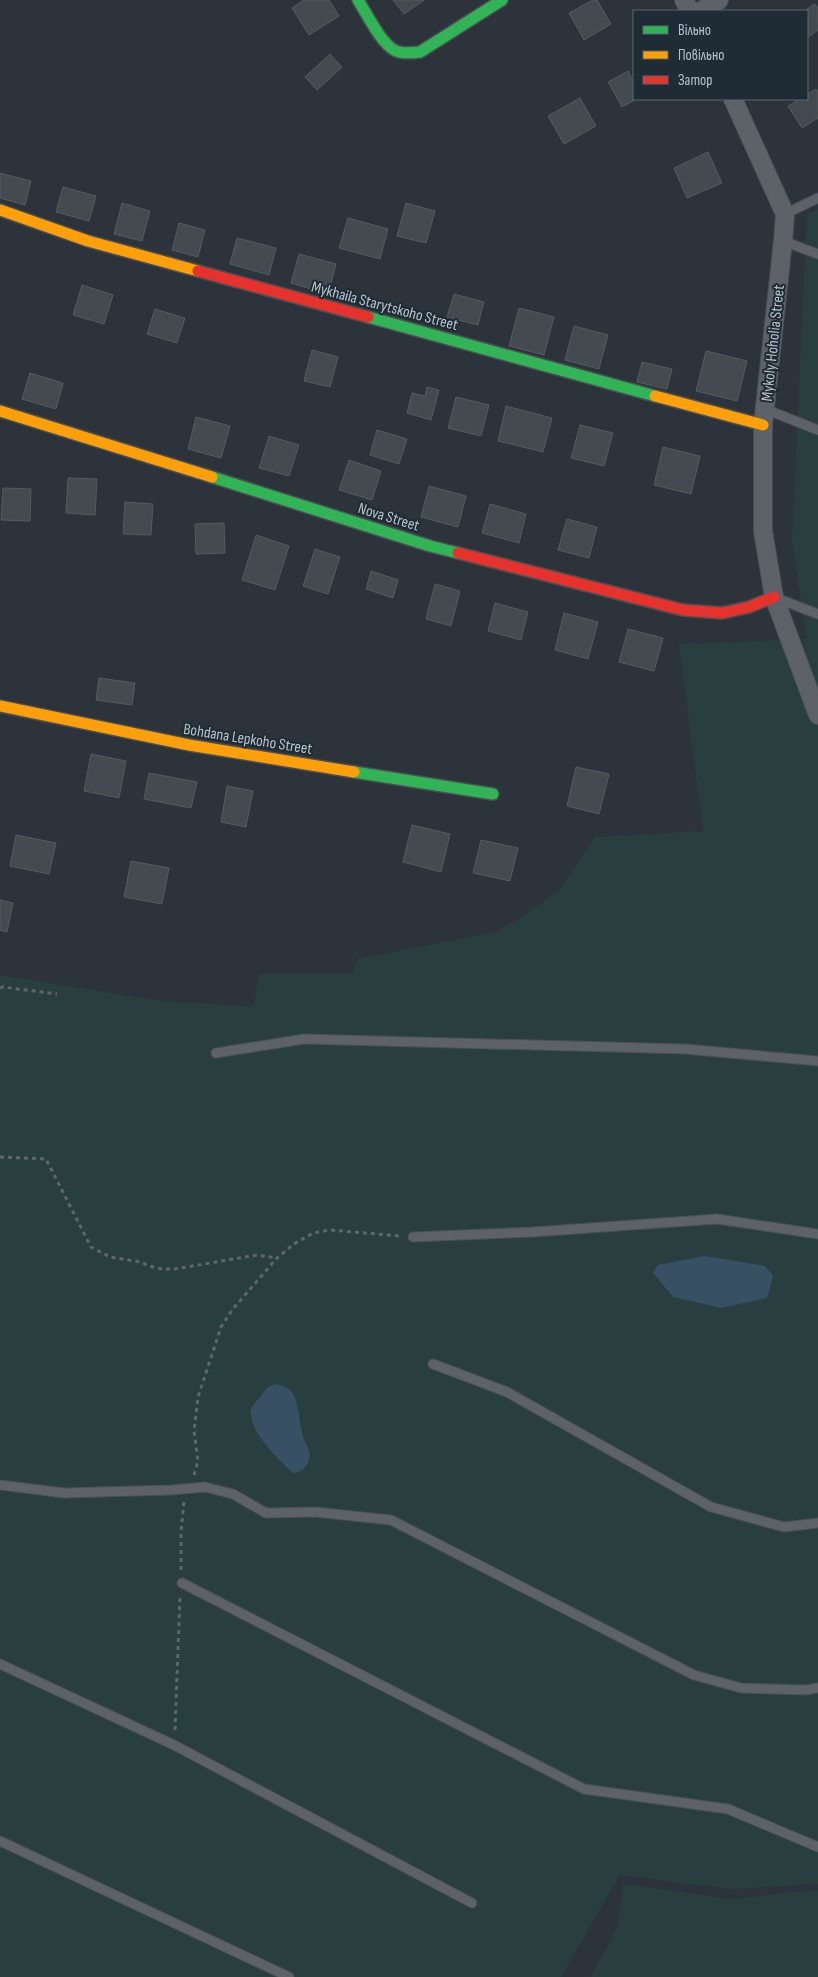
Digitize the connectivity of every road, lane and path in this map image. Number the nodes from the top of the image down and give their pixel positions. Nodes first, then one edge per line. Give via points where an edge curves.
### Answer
1 (358, 0) edge
2 (502, 0) edge
3 (719, 0) edge
4 (703, 10) edge
5 (733, 100) edge
6 (818, 198) edge
7 (0, 210) edge
8 (785, 214) junction
9 (784, 241) junction
10 (818, 254) edge
11 (0, 412) edge
12 (764, 417) junction
13 (818, 430) edge
14 (774, 597) junction
15 (818, 614) edge
16 (0, 706) edge
17 (818, 715) edge
18 (493, 794) dead end
19 (0, 988) edge
20 (57, 994) dead end
21 (216, 1054) dead end
22 (818, 1061) edge
23 (0, 1157) edge
24 (818, 1234) edge
25 (413, 1237) joint
26 (277, 1258) junction
27 (433, 1364) dead end
28 (0, 1485) edge
29 (188, 1488) junction
30 (818, 1523) edge
31 (182, 1583) junction
32 (0, 1664) edge
33 (818, 1688) edge
34 (174, 1746) junction
35 (0, 1842) edge
36 (818, 1847) edge
37 (472, 1903) dead end
38 (289, 1977) edge

1 - 2 street via 382,37 395,51 408,54 420,52
3 - 4 street
5 - 8 street, Mykoly Hoholia Street
6 - 8 lane
7 - 12 street, Mykhaila Starytskoho Street via 88,241
8 - 9 street, Mykoly Hoholia Street
9 - 10 lane
9 - 12 street, Mykoly Hoholia Street
11 - 14 street, Nova Street via 430,546 683,610 722,613
12 - 13 lane
12 - 14 street, Mykoly Hoholia Street via 763,531
14 - 15 lane
14 - 17 street, Mykoly Hoholia Street
16 - 18 street, Bohdana Lepkoho Street via 189,745
19 - 20 path
21 - 22 lane via 304,1039 685,1049
23 - 26 path via 46,1159 92,1247 110,1257 162,1269 257,1255
24 - 25 lane via 717,1219
25 - 26 path via 330,1230 312,1233
26 - 29 path via 221,1327 198,1397 194,1431 198,1462
27 - 30 lane via 508,1392 711,1507 784,1527
28 - 29 lane via 64,1493
29 - 31 path via 183,1503 181,1532
29 - 33 lane via 204,1487 233,1494 266,1513 315,1512 391,1520 694,1675 742,1688
31 - 34 path
31 - 36 lane via 584,1789 728,1809
32 - 34 lane
34 - 37 lane
35 - 38 lane

